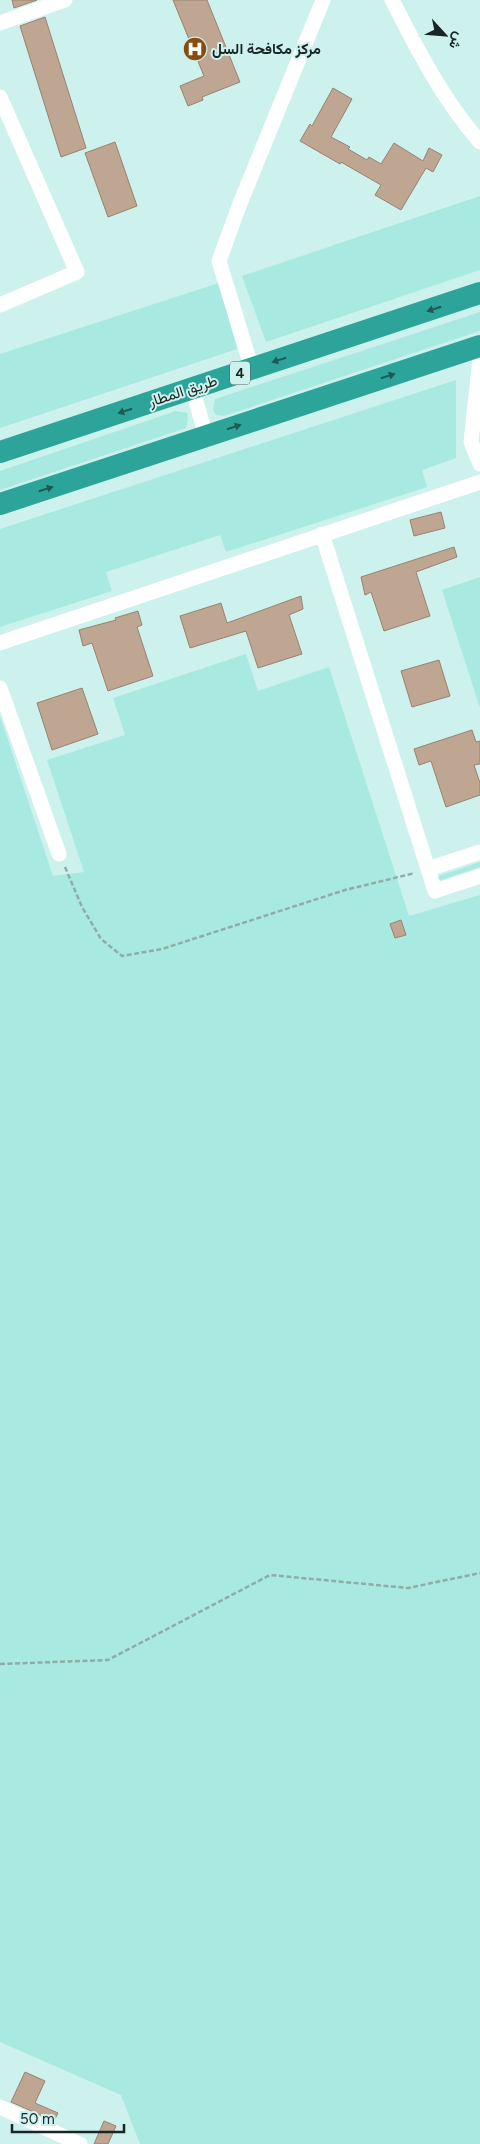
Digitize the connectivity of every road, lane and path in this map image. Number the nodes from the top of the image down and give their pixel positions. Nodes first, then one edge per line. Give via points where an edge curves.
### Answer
1 (65, 0) edge
2 (323, 0) edge
3 (392, 0) edge
4 (0, 23) edge
5 (0, 97) edge
6 (480, 142) edge
7 (480, 294) edge
8 (0, 305) edge
9 (480, 346) edge
10 (480, 358) edge
11 (252, 369) junction
12 (192, 388) junction
13 (206, 436) junction
14 (0, 452) edge
15 (480, 464) edge
16 (480, 482) edge
17 (0, 504) edge
18 (322, 534) junction
19 (0, 643) edge
20 (0, 688) edge
21 (480, 852) edge
22 (59, 854) joint
23 (428, 869) junction
24 (480, 876) edge
25 (480, 1574) edge
26 (0, 1664) edge
27 (0, 2107) edge
28 (80, 2144) edge

1 - 4 street
2 - 11 street via 238,206 219,261
3 - 6 street via 429,71
5 - 8 street via 77,272
7 -> 11 highway, طريق المطار / 4
13 -> 9 highway
10 - 15 street via 471,442
11 - 12 highway, طريق المطار / 4
12 - 13 street
12 -> 14 highway, طريق المطار / 4
17 -> 13 highway
16 - 18 street
18 - 19 street
18 - 23 street
20 - 22 street
21 - 23 street
22 - 23 path via 82,907 101,939 122,956 162,949 345,890
23 - 24 street via 435,891
25 - 26 path via 408,1588 270,1575 108,1660
27 - 28 street

